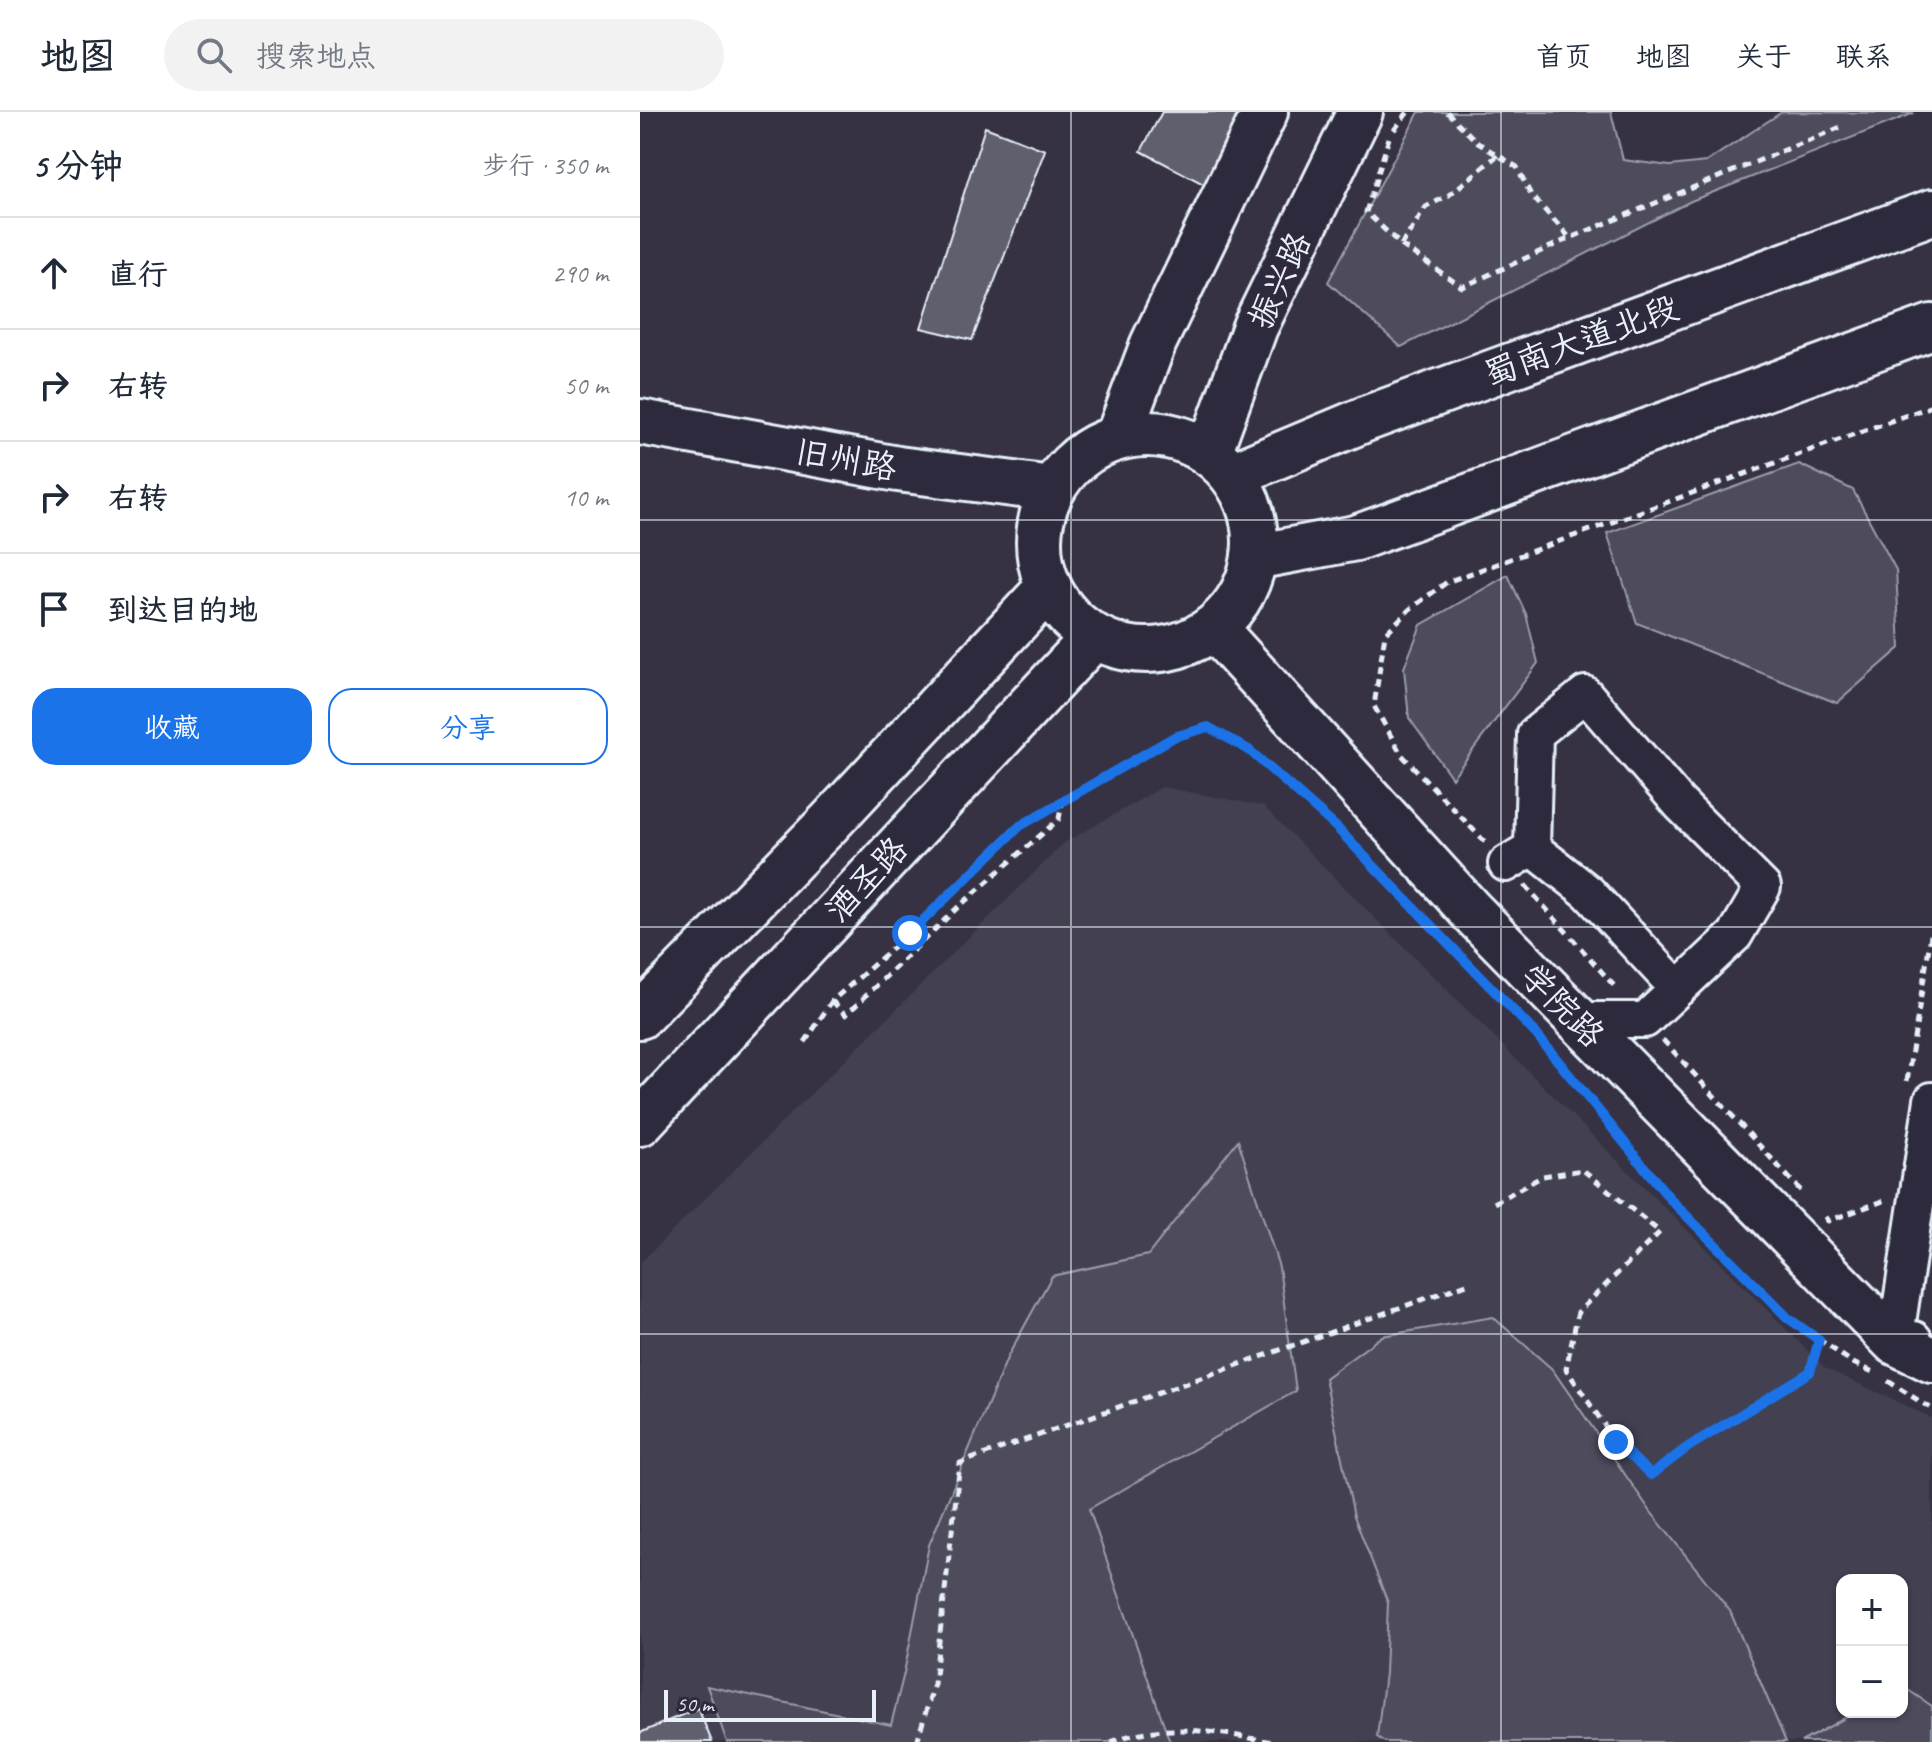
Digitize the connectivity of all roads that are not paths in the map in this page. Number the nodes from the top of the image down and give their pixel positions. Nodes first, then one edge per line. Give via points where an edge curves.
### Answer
1 (1265, 112) edge
2 (1360, 112) edge
3 (1932, 212) edge
4 (1932, 327) edge
5 (640, 422) edge
6 (1118, 437) junction
7 (1220, 464) junction
8 (1052, 489) junction
9 (1254, 557) junction
10 (1048, 588) junction
11 (1214, 628) junction
12 (1094, 637) junction
13 (1678, 989) junction
14 (640, 1016) edge
15 (1578, 1020) junction
16 (1919, 1097) edge
17 (640, 1123) edge
18 (1920, 1346) edge

1 - 6 main road via 1153,344
2 - 7 main road, 振兴路 via 1255,327
3 - 7 main road, 蜀南大道北段 via 1368,418
4 - 9 main road via 1356,538
5 - 8 main road, 旧州路 via 898,469
6 - 7 main road via 1149,433 1180,439
6 - 8 main road via 1069,466
7 - 9 main road via 1247,500
8 - 10 main road via 1040,521 1039,555
9 - 11 main road via 1234,608
10 - 12 main road via 1067,616
10 - 14 main road, 酒圣路
11 - 12 main road via 1187,644 1156,651 1124,649
11 - 15 main road, 学院路 via 1471,911
12 - 17 main road, 酒圣路
13 - 13 street via 1588,892 1519,856 1535,734 1585,694 1680,804 1763,887 1735,935
13 - 15 street via 1645,1020
15 - 18 main road, 学院路
16 - 18 street

